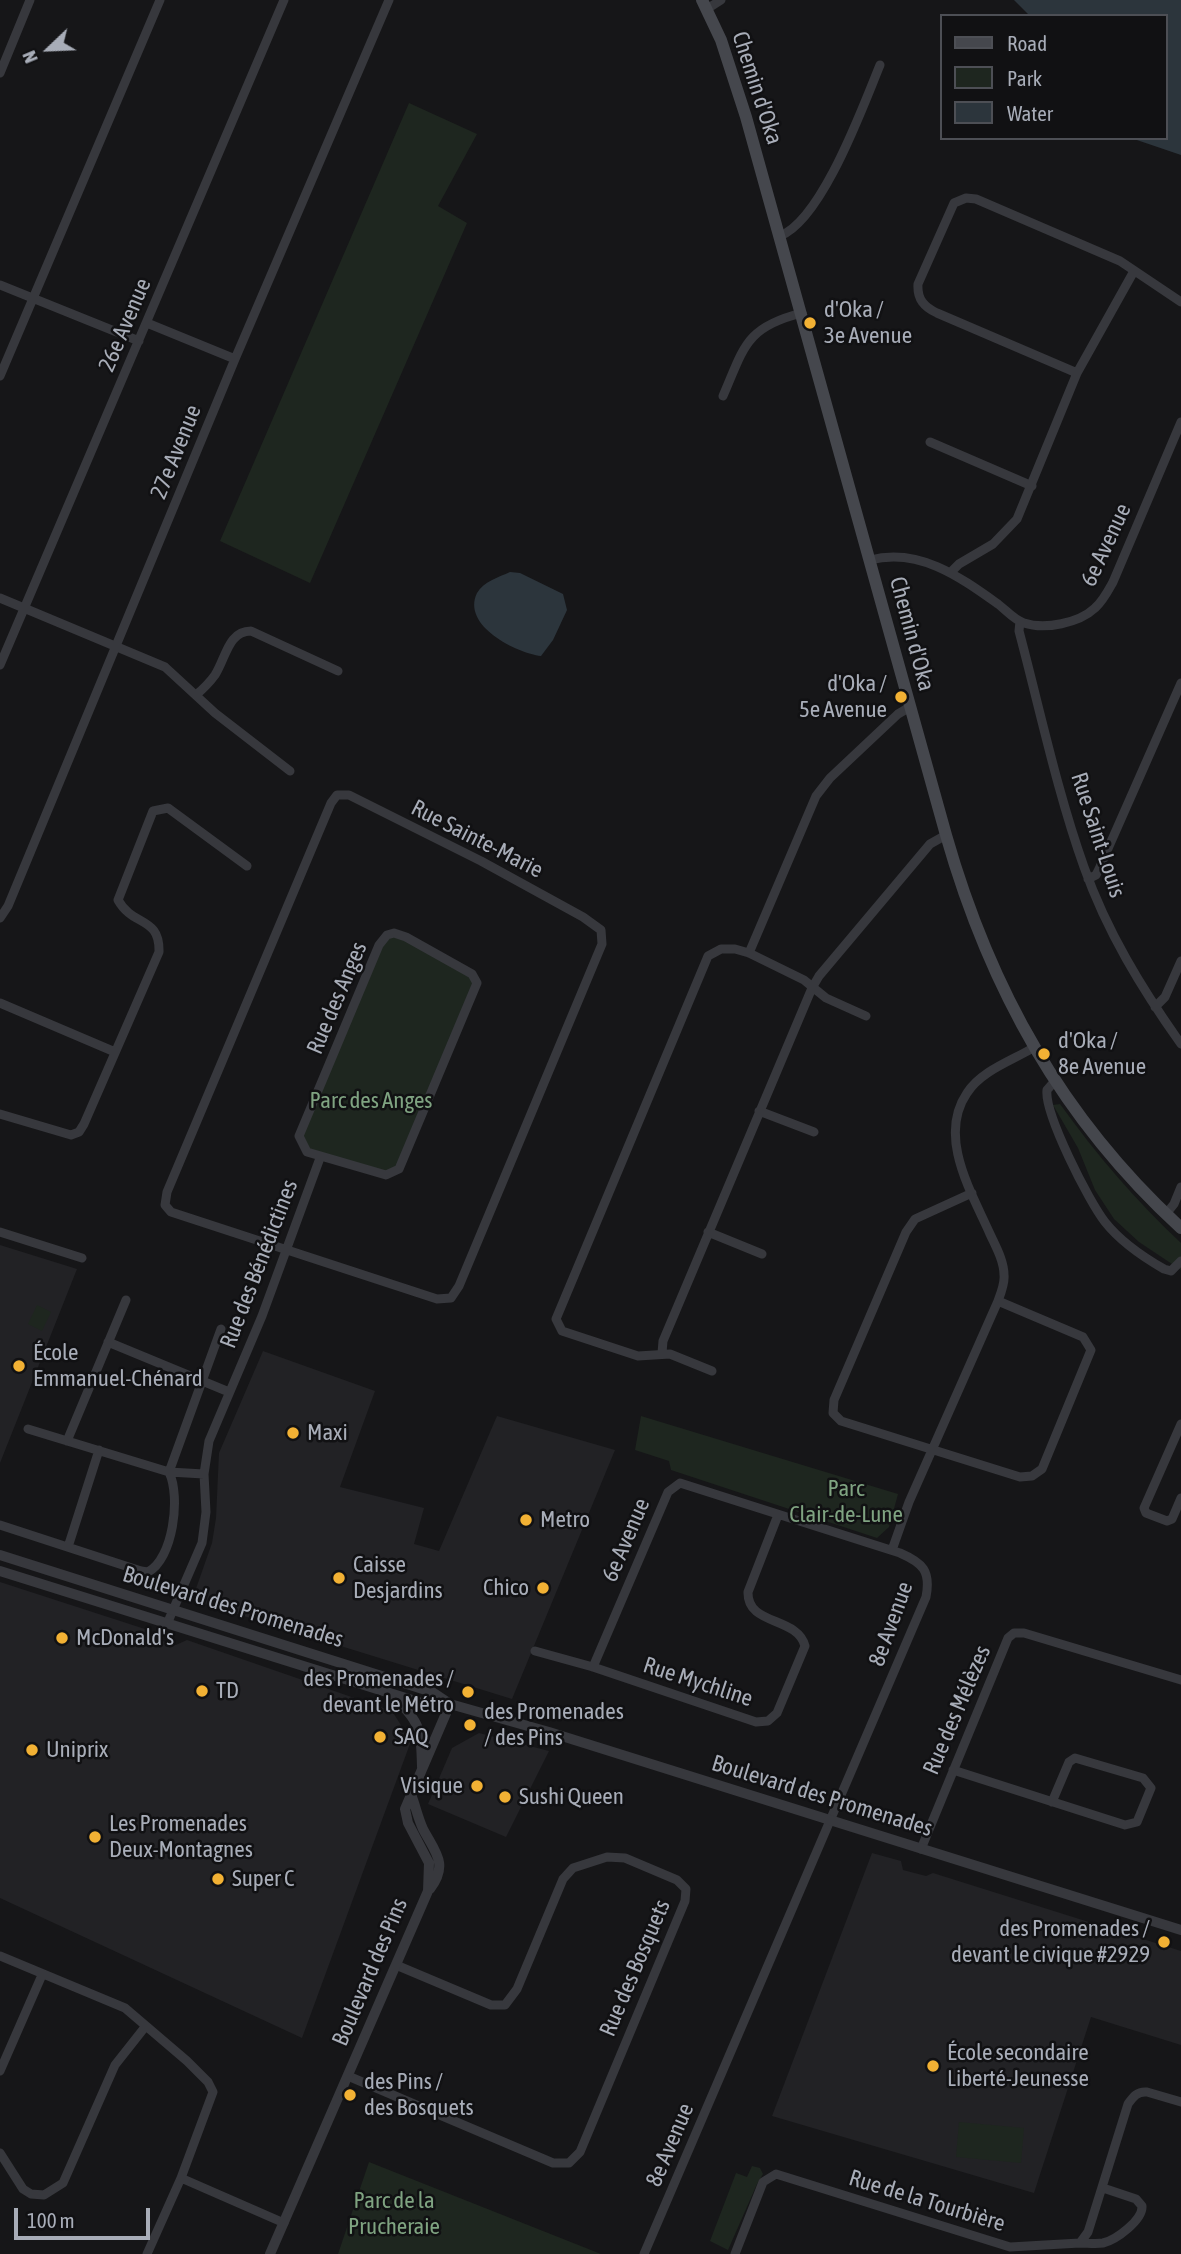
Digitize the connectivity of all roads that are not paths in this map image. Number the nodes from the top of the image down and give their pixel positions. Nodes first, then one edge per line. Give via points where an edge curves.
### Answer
1 (30, 0) edge
2 (160, 0) edge
3 (284, 0) edge
4 (389, 0) edge
5 (721, 0) edge
6 (704, 5) edge
7 (880, 65) dead end
8 (0, 73) edge
9 (780, 236) junction
10 (1134, 271) junction
11 (0, 285) edge
12 (33, 299) junction
13 (1181, 302) edge
14 (802, 313) junction
15 (147, 323) junction
16 (139, 341) junction
17 (235, 359) junction
18 (1077, 373) junction
19 (0, 376) edge
20 (723, 396) dead end
21 (1181, 422) edge
22 (930, 442) dead end
23 (1032, 486) junction
24 (870, 560) junction
25 (951, 572) junction
26 (0, 598) edge
27 (25, 607) junction
28 (1020, 621) junction
29 (118, 646) junction
30 (0, 665) edge
31 (338, 671) dead end
32 (1181, 682) edge
33 (196, 695) junction
34 (911, 707) junction
35 (290, 771) dead end
36 (946, 835) junction
37 (247, 866) dead end
38 (1088, 879) junction
39 (0, 918) edge
40 (749, 953) junction
41 (1181, 961) edge
42 (812, 988) junction
43 (0, 1003) edge
44 (1154, 1007) junction
45 (866, 1016) dead end
46 (1181, 1044) edge
47 (1033, 1048) junction
48 (115, 1052) junction
49 (1054, 1082) junction
50 (760, 1111) junction
51 (0, 1114) edge
52 (814, 1132) dead end
53 (320, 1158) junction
54 (1181, 1187) edge
55 (972, 1194) junction
56 (1166, 1214) junction
57 (1181, 1228) edge
58 (0, 1232) edge
59 (708, 1232) junction
60 (287, 1250) junction
61 (762, 1254) dead end
62 (82, 1258) dead end
63 (1181, 1261) edge
64 (126, 1300) dead end
65 (998, 1301) junction
66 (220, 1329) dead end
67 (108, 1342) junction
68 (662, 1353) junction
69 (712, 1371) dead end
70 (202, 1380) junction
71 (229, 1392) junction
72 (1181, 1424) edge
73 (28, 1429) dead end
74 (67, 1441) junction
75 (99, 1450) junction
76 (931, 1450) junction
77 (169, 1472) junction
78 (204, 1474) junction
79 (1181, 1498) edge
80 (778, 1514) junction
81 (0, 1525) edge
82 (68, 1547) junction
83 (892, 1550) junction
84 (0, 1555) edge
85 (0, 1571) edge
86 (173, 1611) junction
87 (167, 1624) junction
88 (535, 1651) dead end
89 (593, 1667) junction
90 (1181, 1681) edge
91 (389, 1693) junction
92 (450, 1704) junction
93 (953, 1770) junction
94 (422, 1774) junction
95 (1052, 1802) junction
96 (831, 1821) junction
97 (921, 1849) junction
98 (1181, 1930) edge
99 (0, 1956) edge
100 (396, 1965) junction
101 (42, 1975) junction
102 (145, 2027) junction
103 (0, 2071) edge
104 (348, 2076) junction
105 (1181, 2102) edge
106 (0, 2153) edge
107 (181, 2178) junction
108 (1103, 2188) junction
109 (284, 2223) junction
110 (1080, 2243) junction
111 (147, 2254) edge
112 (270, 2254) edge
113 (644, 2254) edge
114 (735, 2254) edge

1 - 8 street
2 - 12 street
3 - 15 street, 26e Avenue
4 - 17 street, 27e Avenue
5 - 6 street
6 - 9 main road, Chemin d'Oka via 739,93
7 - 9 street via 827,181 798,223
9 - 14 main road, Chemin d'Oka
10 - 13 street
10 - 18 street
10 - 18 street via 982,201 966,198 954,203 918,284 923,303
11 - 12 street
12 - 16 street
12 - 19 street
14 - 20 street via 767,324 754,334
14 - 24 main road, Chemin d'Oka
15 - 16 street, 26e Avenue
15 - 17 street
16 - 27 street, 26e Avenue
17 - 29 street, 27e Avenue
18 - 23 street
21 - 28 street, 6e Avenue via 1100,603 1085,615 1062,623
22 - 23 street
23 - 25 street via 1021,514 1006,533
24 - 25 street via 902,558
24 - 34 main road, Chemin d'Oka
25 - 28 street
26 - 27 street
27 - 29 street
27 - 30 street, 26e Avenue
28 - 38 street, Rue Saint-Louis via 1027,664
29 - 33 street via 165,667
29 - 39 street, 27e Avenue
31 - 33 street via 242,631 234,637 215,676
32 - 38 street via 1099,869
33 - 35 street
34 - 36 main road, Chemin d'Oka
34 - 40 street via 898,714 816,796
36 - 42 street via 930,844
36 - 47 main road, Chemin d'Oka via 976,929
37 - 48 street via 168,808 153,811 118,900 125,912 156,930 159,953
38 - 44 street, Rue Saint-Louis via 1121,952
40 - 42 street
40 - 68 street via 721,949 708,956 556,1319 562,1331 638,1356
41 - 44 street via 1165,997
42 - 45 street
42 - 50 street
43 - 48 street
44 - 46 street, Rue Saint-Louis
47 - 49 main road, Chemin d'Oka
47 - 55 street, 8e Avenue via 983,1076 961,1104 955,1138
48 - 51 street via 85,1124 75,1134
49 - 56 main road, Chemin d'Oka via 1105,1149
49 - 63 street via 1047,1090 1047,1103 1073,1166 1105,1223 1164,1269 1171,1271
50 - 52 street
50 - 59 street
53 - 53 street, Rue des Anges via 307,1152 299,1136 387,935 406,937 472,974 477,983 399,1168 386,1175
53 - 60 street, Rue des Bénédictines
54 - 56 street
55 - 65 street, 8e Avenue via 1005,1276
55 - 76 street via 915,1219 906,1232 834,1400 833,1413 841,1421
56 - 57 main road, Chemin d'Oka
58 - 62 street
59 - 61 street
59 - 68 street
60 - 60 street, Rue Sainte-Marie via 171,1212 165,1205 331,803 337,795 349,795 583,916 601,930 602,944 451,1298 437,1298
60 - 71 street, Rue des Bénédictines
64 - 67 street
65 - 76 street, 8e Avenue
65 - 76 street via 1083,1337 1091,1350 1042,1469 1020,1477
66 - 70 street
67 - 70 street
67 - 74 street
68 - 69 street
70 - 71 street
70 - 77 street
71 - 78 street, Rue des Bénédictines via 209,1441
72 - 79 street via 1144,1508 1167,1521
73 - 74 street
74 - 75 street
75 - 77 street
75 - 82 street
76 - 83 street, 8e Avenue
77 - 78 street
77 - 82 street via 175,1488 172,1531 155,1569 141,1571
78 - 86 street, Rue des Bénédictines via 203,1538
80 - 83 street, 6e Avenue
80 - 89 street, 6e Avenue via 680,1483 668,1492
80 - 89 street, Rue Mychline via 748,1601 753,1611 798,1632 805,1646 777,1713 768,1721 756,1722
81 - 82 street
83 - 96 street, 8e Avenue via 919,1562 929,1583 926,1597
84 - 86 street, Boulevard des Promenades
85 - 87 street, Boulevard des Promenades
86 - 87 street, Rue des Bénédictines
86 - 92 street, Boulevard des Promenades via 432,1692
87 - 91 street, Boulevard des Promenades
88 - 89 street, Rue Mychline
90 - 93 street, Rue des Mélèzes via 1014,1633
91 - 92 street, Boulevard des Promenades via 428,1705
91 - 94 street via 417,1722
92 - 94 street
92 - 96 street, Boulevard des Promenades
93 - 95 street
93 - 97 street, Rue des Mélèzes
94 - 100 street, Boulevard des Pins via 412,1797 439,1863 439,1876
95 - 95 street via 1125,1825 1137,1822 1151,1788 1143,1778 1074,1758
96 - 97 street, Boulevard des Promenades
96 - 113 street, 8e Avenue
97 - 98 street, Boulevard des Promenades
99 - 101 street
100 - 104 street, Boulevard des Pins
100 - 104 street, Rue des Bosquets via 499,2007 511,2000 517,1989 563,1879 573,1868 607,1857 625,1858 677,1880 685,1889 685,1901 580,2152 569,2163 553,2163
101 - 102 street via 125,2008
101 - 103 street
102 - 106 street via 116,2065 63,2183 44,2195 31,2194
102 - 107 street via 208,2081 214,2092
104 - 109 street, Boulevard des Pins
105 - 108 street via 1147,2092 1134,2096
107 - 109 street
107 - 111 street
108 - 110 street
108 - 110 street, Rue de la Tourbière via 1136,2200 1142,2214 1104,2243
109 - 112 street, Boulevard des Pins
110 - 114 street, Rue de la Tourbière via 1010,2247 776,2174 763,2182

